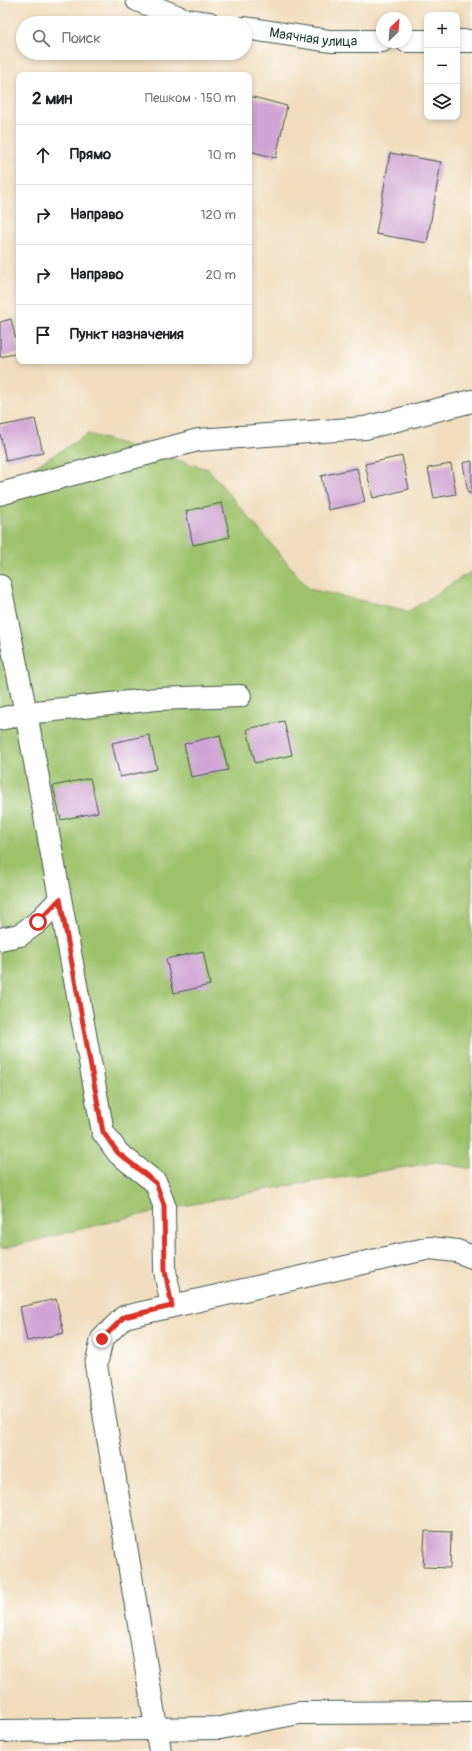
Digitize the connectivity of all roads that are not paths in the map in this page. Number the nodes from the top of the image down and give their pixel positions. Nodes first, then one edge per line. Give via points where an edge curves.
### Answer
1 (137, 0) edge
2 (176, 16) edge
3 (252, 29) edge
4 (376, 41) edge
5 (412, 41) edge
6 (424, 41) edge
7 (460, 41) edge
8 (472, 41) edge
9 (472, 401) edge
10 (0, 494) edge
11 (0, 586) edge
12 (240, 696) dead end
13 (26, 713) junction
14 (0, 719) edge
15 (60, 899) junction
16 (0, 940) edge
17 (472, 1257) edge
18 (172, 1306) junction
19 (472, 1712) edge
20 (156, 1729) junction
21 (0, 1731) edge
22 (160, 1751) edge

1 - 2 street
3 - 4 street, Маячная улица via 330,41
5 - 6 street
7 - 8 street
9 - 10 street via 365,428 198,440
11 - 13 street
12 - 13 street via 157,699
13 - 14 street
13 - 15 street
15 - 16 street via 38,922 20,935
15 - 18 street via 103,1132 118,1153 156,1183 164,1205 165,1271
17 - 18 street via 457,1251 430,1248
18 - 20 street via 124,1317 102,1339 96,1365
19 - 20 street via 299,1713 220,1728
20 - 21 street
20 - 22 street

